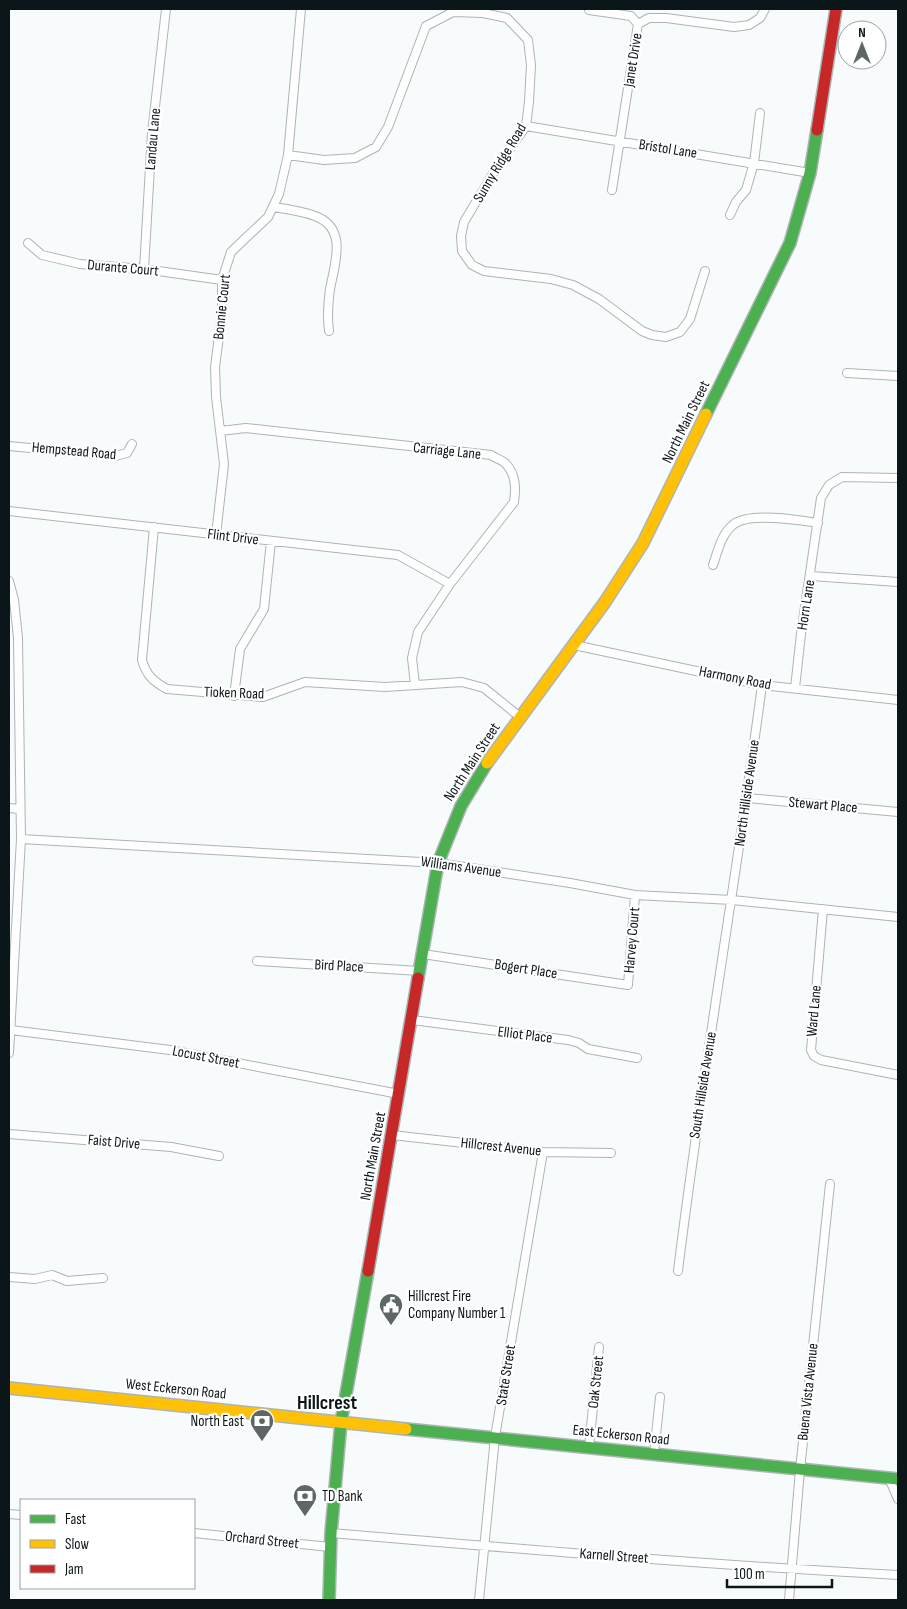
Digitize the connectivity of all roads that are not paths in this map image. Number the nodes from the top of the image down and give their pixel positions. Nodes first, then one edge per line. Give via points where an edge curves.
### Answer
1 (166, 9) edge
2 (301, 9) edge
3 (765, 9) edge
4 (836, 9) edge
5 (589, 10) dead end
6 (638, 24) junction
7 (760, 113) dead end
8 (526, 126) junction
9 (620, 142) junction
10 (288, 155) junction
11 (754, 163) junction
12 (810, 173) junction
13 (612, 190) dead end
14 (273, 207) junction
15 (730, 215) dead end
16 (28, 243) dead end
17 (144, 269) junction
18 (705, 271) dead end
19 (222, 280) junction
20 (329, 331) dead end
21 (846, 373) dead end
22 (898, 376) edge
23 (220, 431) junction
24 (132, 444) dead end
25 (9, 446) edge
26 (898, 478) edge
27 (9, 511) edge
28 (818, 523) junction
29 (154, 527) junction
30 (216, 535) junction
31 (271, 541) junction
32 (713, 565) dead end
33 (811, 576) junction
34 (9, 582) edge
35 (898, 582) edge
36 (450, 584) junction
37 (574, 645) junction
38 (415, 685) junction
39 (762, 685) junction
40 (795, 688) junction
41 (234, 696) junction
42 (898, 700) edge
43 (520, 717) junction
44 (747, 798) junction
45 (9, 808) edge
46 (19, 809) junction
47 (898, 812) edge
48 (21, 839) junction
49 (438, 863) junction
50 (635, 896) junction
51 (732, 900) junction
52 (823, 909) junction
53 (898, 917) edge
54 (423, 954) junction
55 (257, 961) dead end
56 (420, 971) junction
57 (628, 985) joint
58 (412, 1020) junction
59 (11, 1030) junction
60 (9, 1054) edge
61 (637, 1058) dead end
62 (898, 1075) edge
63 (399, 1094) junction
64 (9, 1134) edge
65 (392, 1135) junction
66 (542, 1152) junction
67 (611, 1153) dead end
68 (219, 1156) dead end
69 (830, 1184) dead end
70 (678, 1271) dead end
71 (9, 1277) edge
72 (103, 1278) dead end
73 (599, 1347) dead end
74 (9, 1388) edge
75 (660, 1397) dead end
76 (341, 1422) junction
77 (495, 1437) junction
78 (589, 1447) junction
79 (654, 1454) junction
80 (800, 1470) junction
81 (894, 1479) edge
82 (898, 1499) edge
83 (195, 1533) edge
84 (331, 1533) junction
85 (485, 1546) junction
86 (330, 1547) junction
87 (793, 1570) junction
88 (898, 1575) edge
89 (329, 1600) edge
90 (478, 1600) edge
91 (789, 1600) edge

1 - 17 street, Landau Lane via 152,133
2 - 10 street, Bonnie Court
3 - 6 street, Janet Drive via 760,18 749,25 734,27 666,18 649,18
4 - 12 main road, North Main Street
5 - 6 street via 631,16
6 - 9 street, Janet Drive
7 - 11 street
8 - 9 street, Bristol Lane
8 - 10 street, Sunny Ridge Road via 531,65 528,40 507,18 453,12 426,26 388,127 376,148 354,158 324,160
8 - 18 street, Sunny Ridge Road via 464,222 462,251 472,265 484,271 551,279 573,285 599,299 642,331 666,337 680,332 690,319
9 - 11 street, Bristol Lane
9 - 13 street, Janet Drive
10 - 14 street, Bonnie Court
11 - 12 street, Bristol Lane
11 - 15 street via 746,190
12 - 37 main road, North Main Street via 790,243 657,517 628,569
14 - 19 street, Bonnie Court via 268,217 231,252
14 - 20 street via 316,216 328,223 335,234 337,248 327,315
16 - 17 street, Durante Court via 42,255 80,264
17 - 19 street, Durante Court
19 - 23 street, Bonnie Court via 222,313 215,367
21 - 22 street
23 - 30 street, Bonnie Court via 224,464
23 - 36 street, Carriage Lane via 246,428 491,455 505,463 514,479 514,502
24 - 25 street, Hempstead Road via 127,453 115,456
26 - 28 street, Horn Lane via 842,476 829,485 822,498
27 - 29 street, Flint Drive
28 - 32 street via 757,517 735,523 721,540
28 - 33 street, Horn Lane
29 - 30 street, Flint Drive
29 - 41 street, Tioken Road via 142,660 145,672 167,689
30 - 31 street, Flint Drive
31 - 36 street, Flint Drive via 398,555
31 - 41 street via 264,608 240,649
33 - 35 street
33 - 40 street, Horn Lane
34 - 46 street via 18,638
36 - 38 street, Carriage Lane via 418,632 412,658
37 - 39 street, Harmony Road
37 - 43 main road, North Main Street
38 - 41 street, Tioken Road via 385,687 305,682 263,697
38 - 43 street, Tioken Road via 462,682 484,688
39 - 40 street, Harmony Road
39 - 44 street, North Hillside Avenue
40 - 42 street, Harmony Road
43 - 49 main road, North Main Street via 465,797 444,841
44 - 47 street, Stewart Place
44 - 51 street, North Hillside Avenue
45 - 46 street
46 - 48 street
48 - 49 street, Williams Avenue
48 - 59 street
49 - 50 street, Williams Avenue
49 - 54 main road, North Main Street
50 - 51 street, Williams Avenue
50 - 57 street, Harvey Court
51 - 52 street, Williams Avenue
51 - 70 street, South Hillside Avenue
52 - 53 street, Williams Avenue
52 - 62 street, Ward Lane via 811,1050 821,1060
54 - 56 main road, North Main Street
54 - 57 street, Bogert Place
55 - 56 street, Bird Place
56 - 58 main road, North Main Street
58 - 61 street, Elliot Place via 568,1040 588,1049
58 - 63 main road, North Main Street
59 - 60 street
59 - 63 street, Locust Street via 170,1050
63 - 65 main road, North Main Street
64 - 68 street, Faist Drive via 171,1147
65 - 66 street, Hillcrest Avenue
65 - 76 main road, North Main Street
66 - 67 street, Hillcrest Avenue
66 - 77 street, State Street
69 - 80 street, Buena Vista Avenue
71 - 72 street via 35,1279 52,1275 67,1281
73 - 78 street, Oak Street
74 - 76 main road, West Eckerson Road
75 - 79 street
76 - 77 main road, East Eckerson Road
76 - 84 main road, North Main Street
77 - 78 main road, East Eckerson Road
77 - 85 street, State Street
78 - 79 main road, East Eckerson Road
79 - 80 main road, East Eckerson Road
80 - 81 main road, East Eckerson Road
80 - 87 street, Buena Vista Avenue
81 - 82 street
83 - 86 street, Orchard Street
84 - 85 street, Karnell Street
84 - 86 main road, North Main Street
85 - 87 street, Karnell Street
85 - 90 street, State Street
86 - 89 main road, North Main Street
87 - 88 street, Karnell Street
87 - 91 street, Buena Vista Avenue

